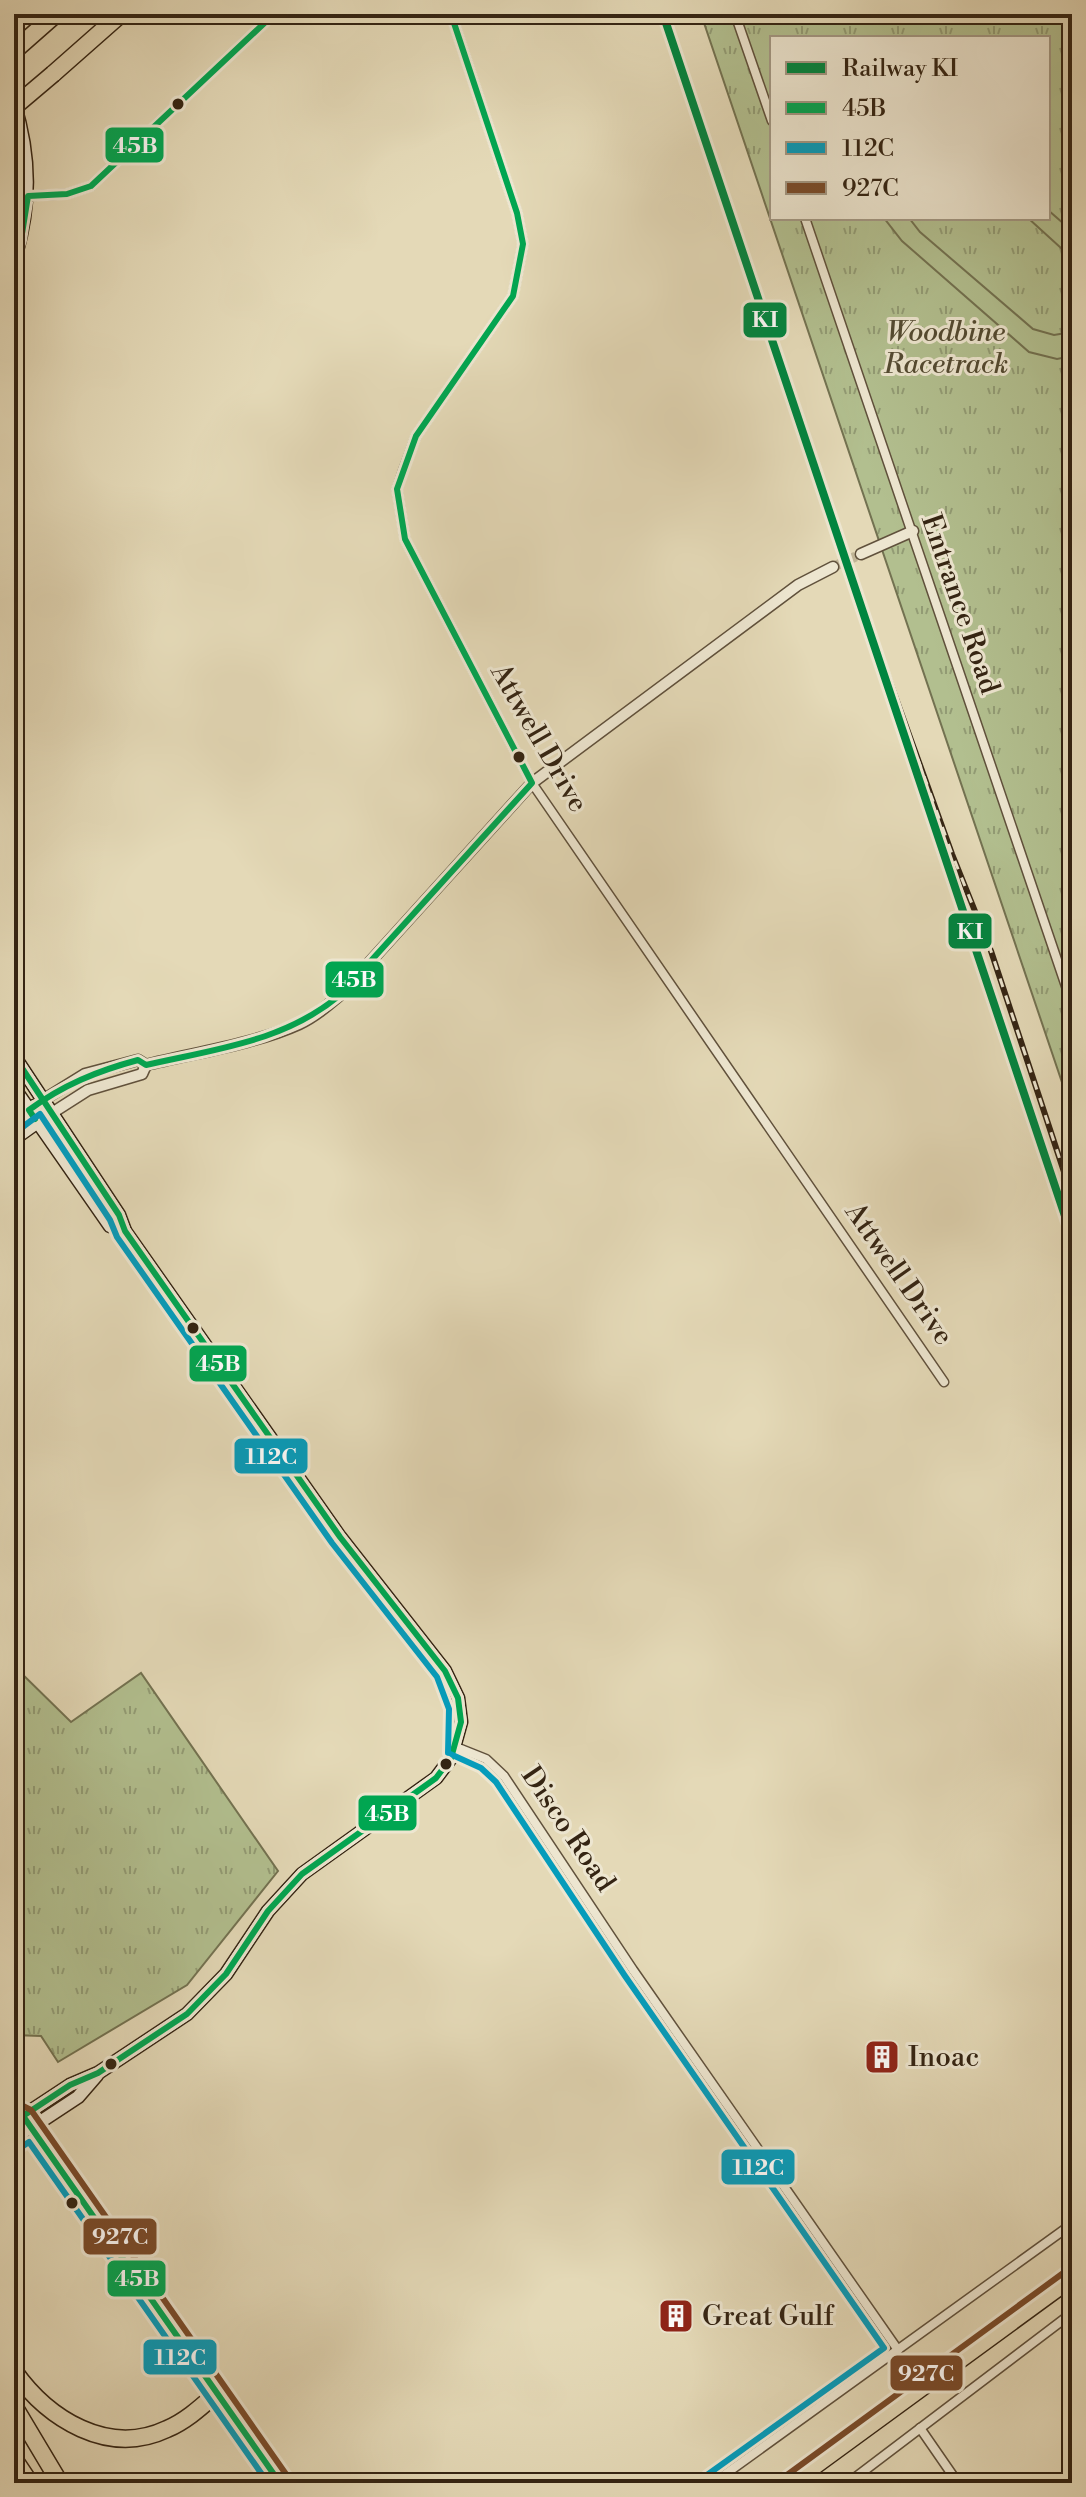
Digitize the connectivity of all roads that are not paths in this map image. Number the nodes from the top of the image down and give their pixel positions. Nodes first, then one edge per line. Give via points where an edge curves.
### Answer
1 (56, 14) edge
2 (121, 14) edge
3 (274, 14) edge
4 (451, 14) edge
5 (735, 14) edge
6 (14, 51) edge
7 (14, 105) edge
8 (770, 115) edge
9 (28, 196) junction
10 (806, 220) edge
11 (14, 261) edge
12 (913, 531) junction
13 (861, 554) tunnel mouth
14 (833, 567) tunnel mouth
15 (532, 783) junction
16 (1072, 1004) edge
17 (14, 1056) edge
18 (146, 1065) junction
19 (14, 1088) edge
20 (43, 1100) junction
21 (29, 1110) junction
22 (52, 1113) junction
23 (14, 1121) edge
24 (38, 1123) junction
25 (14, 1139) edge
26 (125, 1231) junction
27 (944, 1382) dead end
28 (456, 1747) junction
29 (98, 2073) junction
30 (18, 2119) edge
31 (31, 2128) junction
32 (14, 2140) edge
33 (1072, 2224) edge
34 (1072, 2279) edge
35 (1072, 2313) edge
36 (898, 2350) junction
37 (14, 2371) edge
38 (217, 2393) junction
39 (14, 2406) edge
40 (920, 2428) junction
41 (14, 2459) edge
42 (30, 2483) edge
43 (60, 2483) edge
44 (280, 2483) edge
45 (713, 2483) edge
46 (793, 2483) edge
47 (848, 2483) edge
48 (958, 2483) edge

1 - 6 highway
2 - 7 highway, bridge
3 - 9 street via 91,186 67,194
4 - 15 street, Attwell Drive via 523,244 513,296 416,436 397,489 405,539
5 - 8 street
7 - 9 main road via 25,145
9 - 11 main road
10 - 12 street, Entrance Road
12 - 13 street
12 - 16 street, Entrance Road
14 - 15 street via 798,585
15 - 18 street via 319,1012 268,1035
15 - 27 street, Attwell Drive
17 - 20 main road
18 - 20 street via 138,1060 85,1074
18 - 22 street via 142,1074 88,1090
19 - 21 main road
20 - 21 main road
20 - 22 main road
21 - 23 main road
21 - 24 main road
22 - 24 main road
22 - 26 main road
24 - 25 main road
24 - 26 main road via 110,1226
26 - 28 main road via 340,1537 445,1671 461,1711
28 - 29 main road via 436,1778 302,1874 268,1911 226,1974 187,2014
28 - 36 street, Disco Road via 486,1759 504,1776
29 - 30 main road
29 - 31 main road via 78,2097
30 - 31 main road
31 - 32 street
31 - 38 main road
33 - 36 street
34 - 46 main road
35 - 40 street
36 - 45 street
37 - 38 highway via 59,2418 104,2437 142,2438 166,2430
38 - 44 main road
39 - 43 highway
40 - 47 street
40 - 48 street
41 - 42 highway

